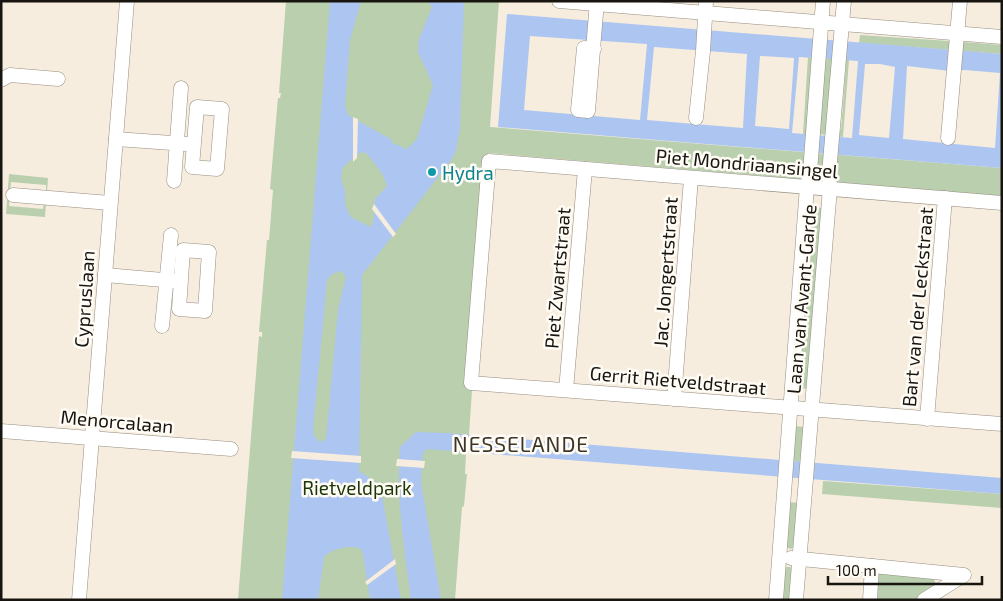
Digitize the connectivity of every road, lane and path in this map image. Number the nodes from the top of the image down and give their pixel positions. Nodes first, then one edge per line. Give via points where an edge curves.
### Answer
1 (127, 1) edge
2 (560, 1) edge
3 (823, 1) edge
4 (844, 1) edge
5 (960, 1) edge
6 (597, 7) edge
7 (705, 13) edge
8 (843, 24) junction
9 (821, 30) junction
10 (1002, 37) edge
11 (957, 39) junction
12 (594, 49) dead end
13 (58, 79) dead end
14 (1, 80) edge
15 (181, 88) dead end
16 (696, 118) dead end
17 (948, 138) dead end
18 (116, 139) junction
19 (177, 143) junction
20 (194, 145) dead end
21 (585, 169) junction
22 (691, 178) junction
23 (174, 181) dead end
24 (807, 186) junction
25 (830, 188) junction
26 (13, 195) dead end
27 (945, 198) junction
28 (110, 203) junction
29 (1002, 203) edge
30 (171, 234) dead end
31 (105, 275) junction
32 (166, 280) junction
33 (181, 281) dead end
34 (162, 326) dead end
35 (471, 383) joint
36 (566, 390) junction
37 (674, 399) junction
38 (791, 409) junction
39 (810, 410) junction
40 (927, 419) junction
41 (1002, 424) edge
42 (1, 431) edge
43 (92, 437) junction
44 (231, 449) dead end
45 (780, 557) junction
46 (799, 559) junction
47 (872, 566) junction
48 (79, 600) edge
49 (776, 600) edge
50 (796, 600) edge
51 (870, 600) edge
52 (924, 600) edge

1 - 18 street, Cypruslaan
2 - 6 street
3 - 9 street, Laan van Avant-Garde
4 - 8 street, Laan van Avant-Garde
5 - 11 street
6 - 7 street
6 - 12 street
7 - 9 street
7 - 16 street
8 - 9 street
8 - 11 street
8 - 25 street, Laan van Avant-Garde
9 - 24 street, Laan van Avant-Garde
10 - 11 street
11 - 17 street
13 - 14 street via 10,75
15 - 19 street
18 - 19 street
18 - 28 street, Cypruslaan
19 - 20 street
19 - 23 street
21 - 22 street, Piet Mondriaansingel
21 - 35 street, Piet Mondriaansingel via 489,161
21 - 36 street, Piet Zwartstraat
22 - 24 street, Piet Mondriaansingel
22 - 37 street, Jac. Jongertstraat
24 - 25 street, Piet Mondriaansingel
24 - 38 street, Laan van Avant-Garde
25 - 27 street, Piet Mondriaansingel
25 - 39 street, Laan van Avant-Garde
26 - 28 street
27 - 29 street, Piet Mondriaansingel
27 - 40 street, Bart van der Leckstraat
28 - 31 street, Cypruslaan
30 - 32 street
31 - 32 street
31 - 43 street, Cypruslaan
32 - 33 street
32 - 34 street
35 - 36 street, Gerrit Rietveldstraat
36 - 37 street, Gerrit Rietveldstraat
37 - 38 street, Gerrit Rietveldstraat
38 - 39 street, Gerrit Rietveldstraat
38 - 45 street, Laan van Avant-Garde
39 - 40 street, Gerrit Rietveldstraat
39 - 46 street, Laan van Avant-Garde
40 - 41 street, Gerrit Rietveldstraat
42 - 43 street, Menorcalaan
43 - 44 street, Menorcalaan
43 - 48 street, Cypruslaan
45 - 46 street
45 - 49 street, Laan van Avant-Garde
46 - 47 street
46 - 50 street, Laan van Avant-Garde
47 - 51 street
47 - 52 street via 964,575

